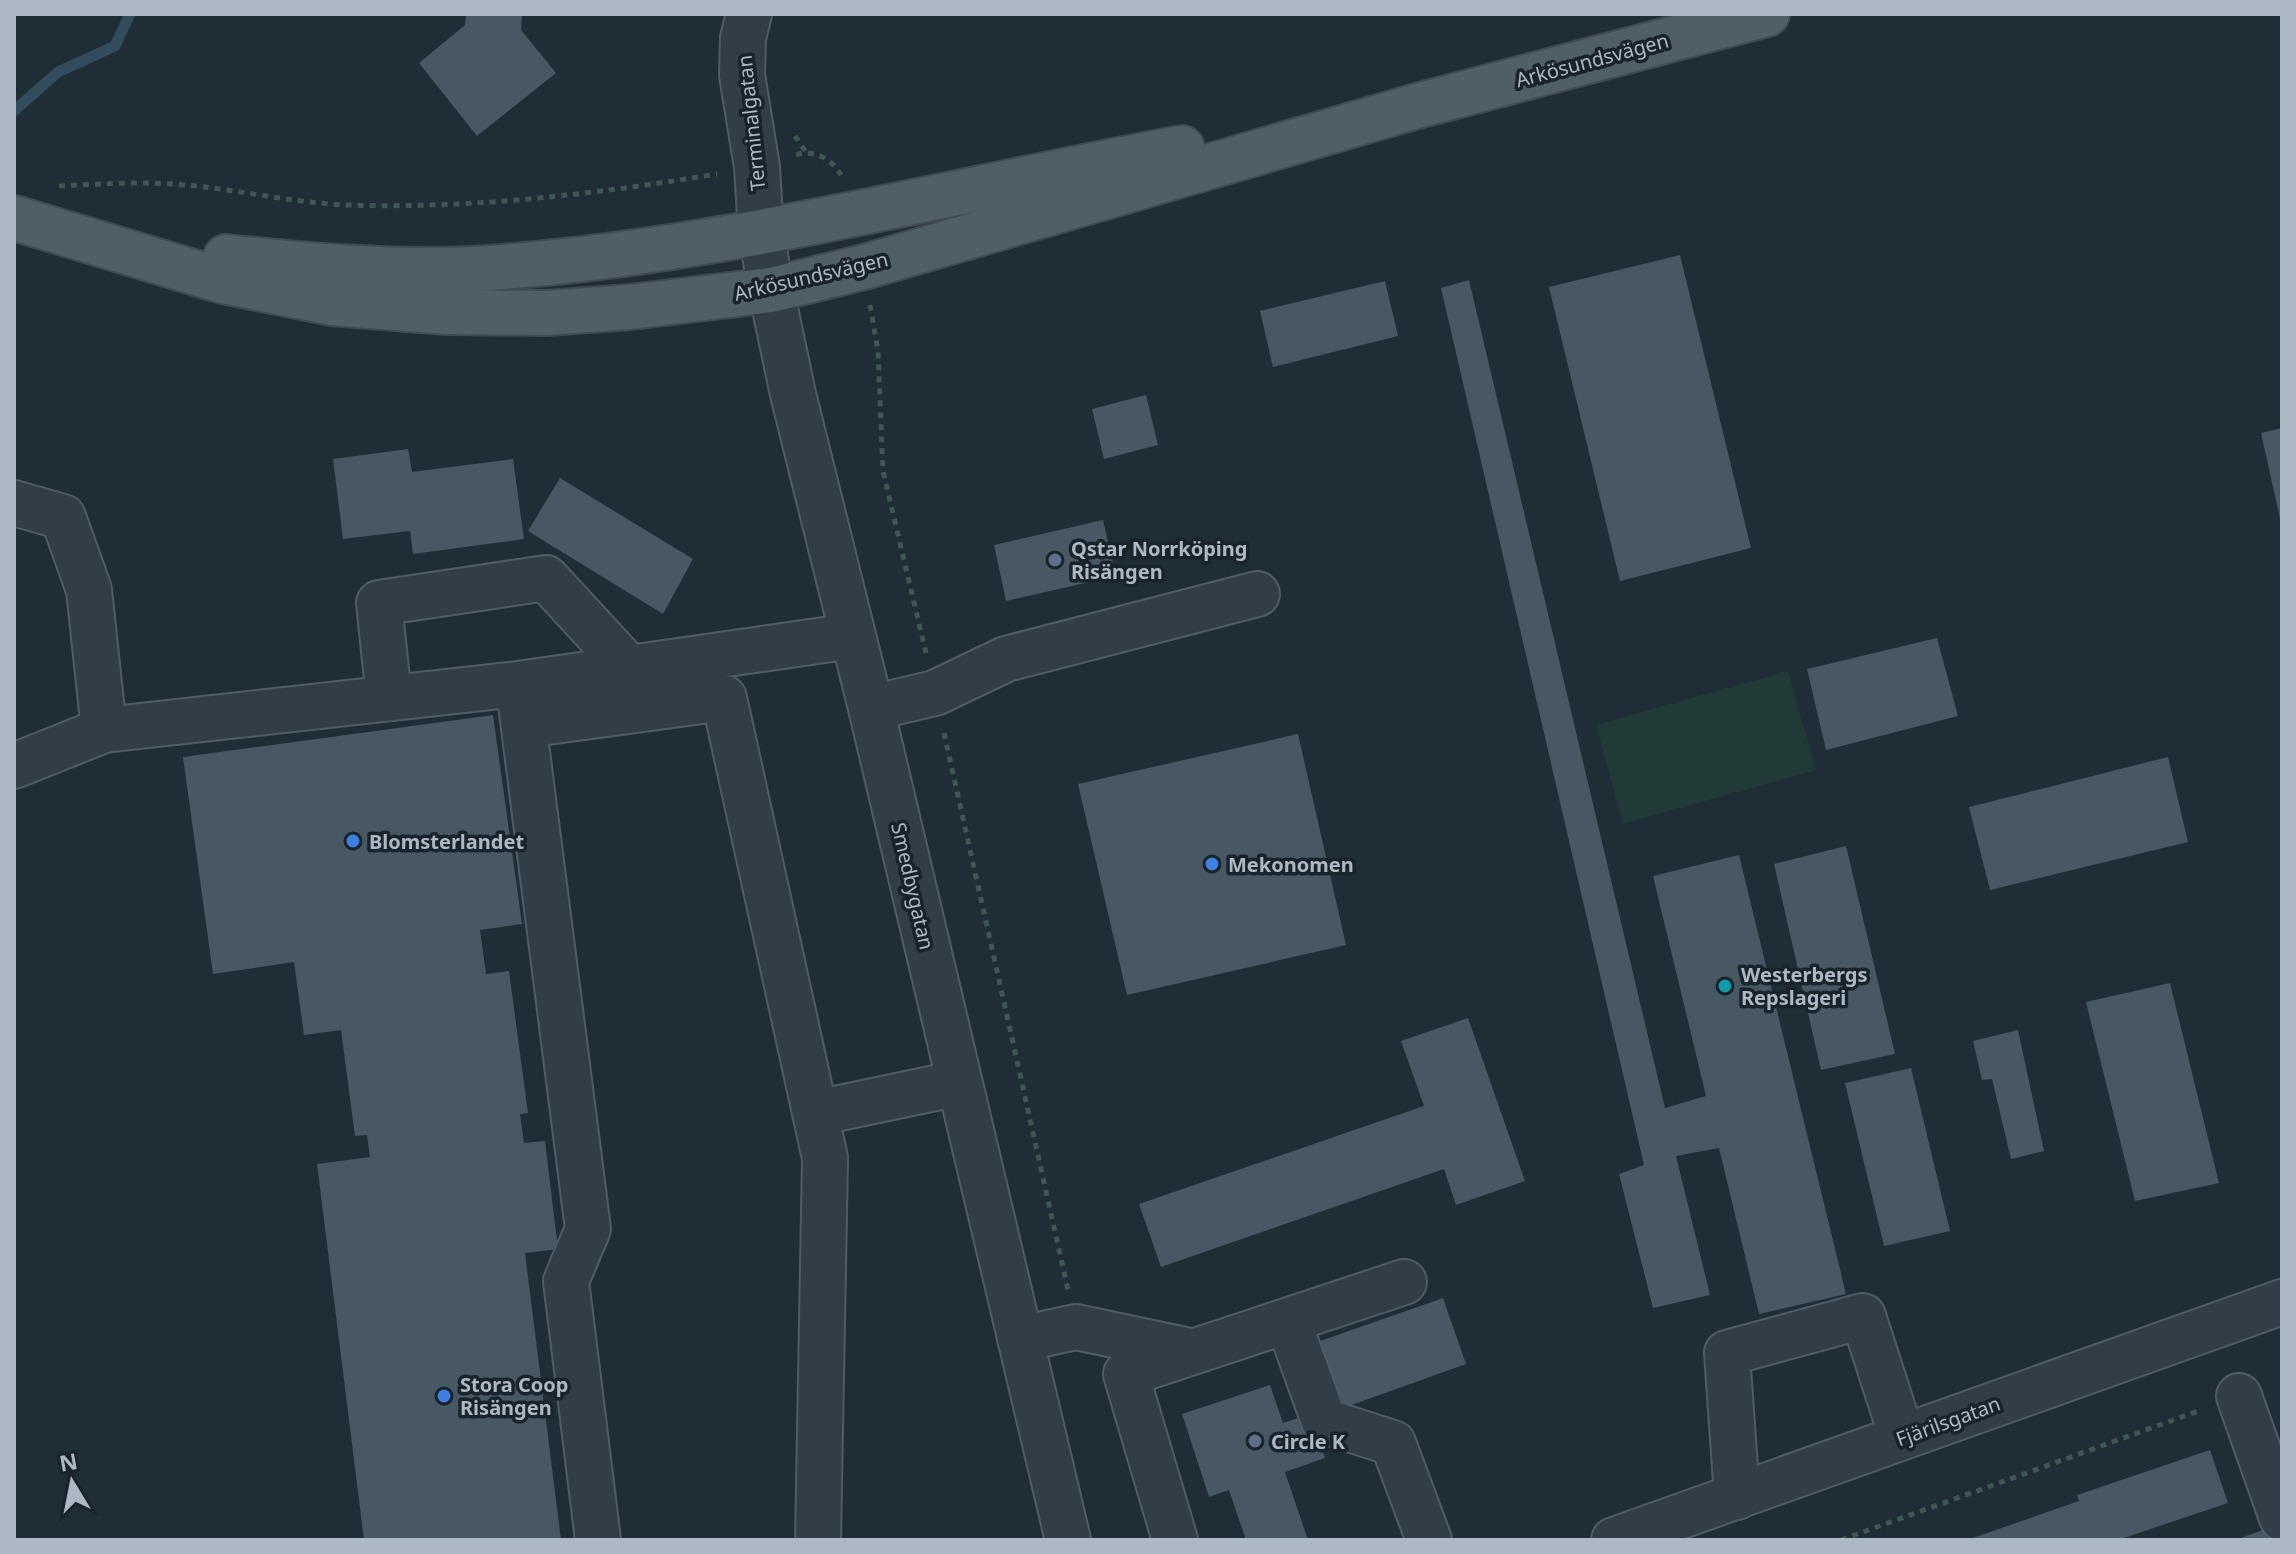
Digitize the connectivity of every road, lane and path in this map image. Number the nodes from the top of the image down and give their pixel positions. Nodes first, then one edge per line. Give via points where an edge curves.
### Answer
1 (749, 14) edge
2 (1767, 14) edge
3 (1417, 106) junction
4 (14, 218) edge
5 (761, 232) junction
6 (98, 242) junction
7 (771, 290) junction
8 (14, 503) edge
9 (1257, 594) dead end
10 (852, 636) junction
11 (629, 668) junction
12 (389, 698) junction
13 (522, 704) junction
14 (871, 708) junction
15 (104, 730) junction
16 (14, 773) edge
17 (959, 1083) junction
18 (816, 1113) junction
19 (1404, 1282) dead end
20 (2282, 1302) edge
21 (1288, 1321) junction
22 (1020, 1339) junction
23 (1195, 1352) junction
24 (2239, 1396) joint
25 (1902, 1437) junction
26 (1737, 1497) junction
27 (2282, 1518) edge
28 (1427, 1539) edge
29 (598, 1540) edge
30 (818, 1540) edge
31 (1068, 1540) edge
32 (1175, 1540) edge
33 (1614, 1540) edge
34 (1841, 1540) edge

1 - 5 street, Terminalgatan via 742,75
2 - 3 main road, Arkösundsvägen
3 - 5 main road, Arkösundsvägen
3 - 7 main road, Arkösundsvägen
4 - 6 main road, Arkösundsvägen
5 - 6 main road, Arkösundsvägen via 471,269 261,261
5 - 7 street, Smedbygatan
6 - 7 main road, Arkösundsvägen via 223,281 332,303 417,310 547,313
7 - 10 street, Smedbygatan
8 - 15 street via 63,517 89,590
9 - 14 street via 1006,659 935,693
10 - 11 street
10 - 14 street, Smedbygatan
11 - 12 street via 546,578 379,603
11 - 13 street
12 - 13 street
12 - 15 street
13 - 18 street via 724,698
13 - 29 street via 588,1229 566,1281
14 - 17 street, Smedbygatan
15 - 16 street
17 - 18 street
17 - 22 street, Smedbygatan
18 - 30 street via 825,1158
19 - 21 street
20 - 25 street, Fjärilsgatan
21 - 23 street
21 - 28 street via 1324,1421 1393,1443
22 - 23 street via 1076,1327
22 - 31 street, Smedbygatan
23 - 32 street via 1126,1374
24 - 27 street
24 - 34 path
25 - 26 street, Fjärilsgatan
25 - 26 street via 1863,1316 1727,1353
26 - 33 street, Fjärilsgatan

